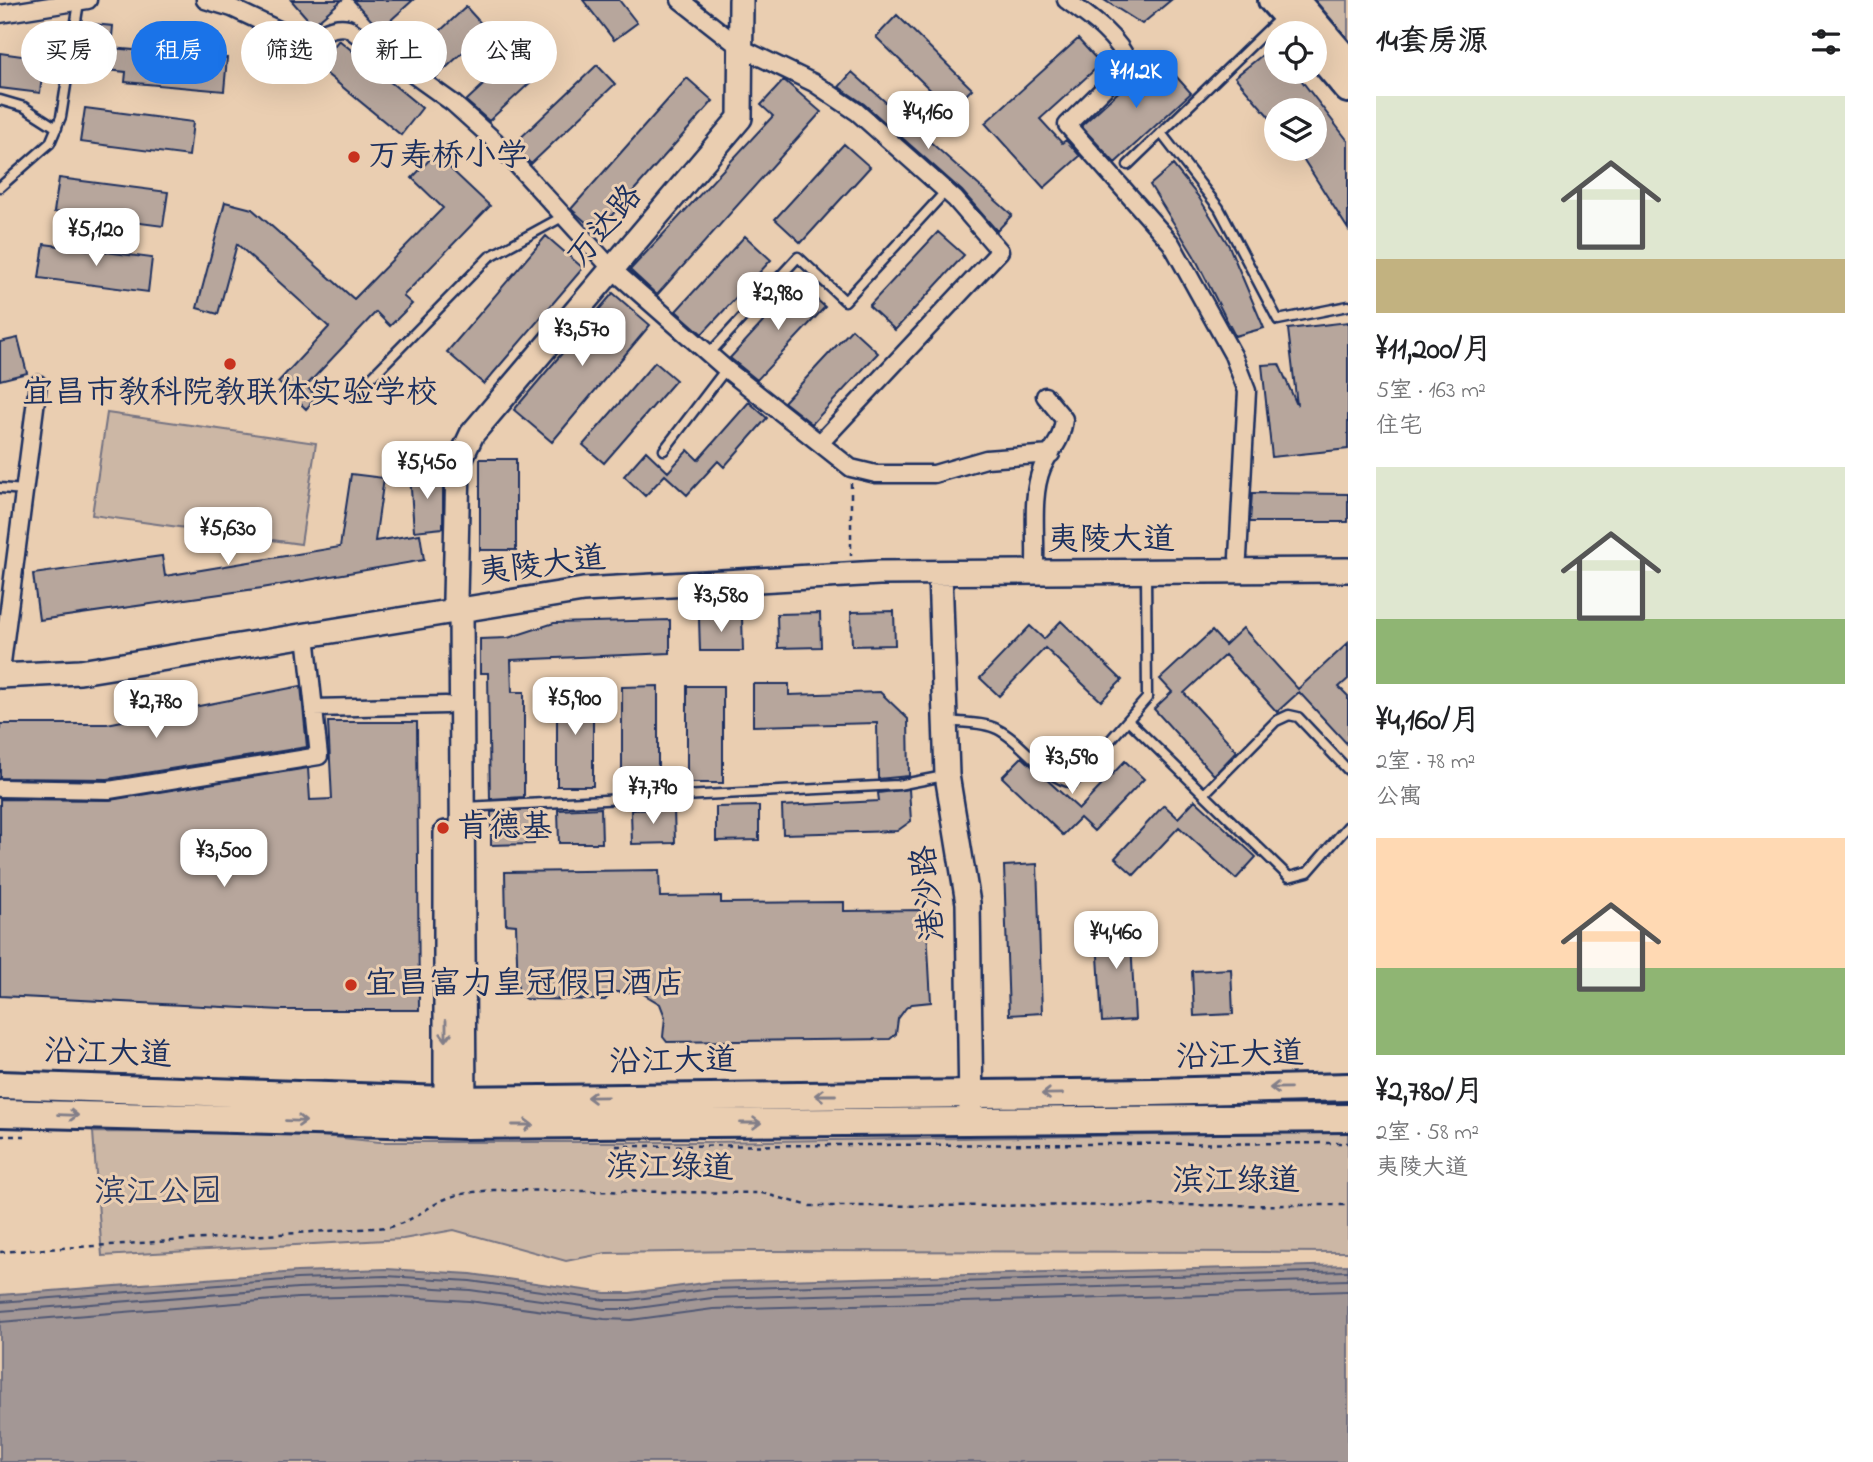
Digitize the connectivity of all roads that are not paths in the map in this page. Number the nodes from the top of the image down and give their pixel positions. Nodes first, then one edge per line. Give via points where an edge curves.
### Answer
1 (205, 0) edge
2 (680, 0) edge
3 (741, 0) edge
4 (1066, 0) edge
5 (83, 1) edge
6 (1288, 12) edge
7 (0, 14) edge
8 (741, 48) junction
9 (1348, 62) edge
10 (1327, 64) edge
11 (1348, 89) edge
12 (0, 100) edge
13 (57, 128) junction
14 (1161, 133) junction
15 (1128, 165) dead end
16 (0, 187) edge
17 (946, 191) junction
18 (564, 216) junction
19 (612, 269) junction
20 (1348, 306) edge
21 (709, 354) junction
22 (726, 369) junction
23 (38, 384) dead end
24 (356, 393) dead end
25 (1045, 396) dead end
26 (820, 443) junction
27 (664, 450) dead end
28 (1051, 454) junction
29 (0, 488) edge
30 (24, 490) junction
31 (1348, 555) edge
32 (1238, 557) junction
33 (1035, 560) junction
34 (1348, 570) edge
35 (1146, 572) junction
36 (940, 573) junction
37 (454, 607) junction
38 (306, 635) junction
39 (1, 667) edge
40 (446, 705) junction
41 (314, 708) junction
42 (945, 720) junction
43 (1128, 720) junction
44 (1348, 770) edge
45 (947, 775) junction
46 (0, 788) edge
47 (1204, 794) junction
48 (462, 807) junction
49 (1348, 826) edge
50 (0, 1085) edge
51 (1348, 1087) edge
52 (970, 1095) junction
53 (455, 1112) junction
54 (0, 1113) edge
55 (1348, 1118) edge
56 (971, 1123) junction

1 - 18 street via 298,39 310,39 335,26 348,28 453,103
2 - 8 street
3 - 8 main road, 万达路
4 - 32 street via 1123,49 1129,64 1067,125 1171,243 1211,310 1247,391
5 - 7 street
5 - 13 lane
6 - 9 main road
6 - 14 lane
8 - 17 street via 814,83 857,112
8 - 19 main road, 万达路 via 740,118
10 - 11 main road
12 - 13 lane via 24,107
13 - 16 lane via 50,142
14 - 15 lane
14 - 20 lane via 1219,208 1278,320
17 - 21 lane via 845,301 798,257
17 - 26 street via 1000,251
18 - 19 street
18 - 24 lane via 489,257
19 - 21 street
19 - 37 main road, 万达路 via 471,434 458,464
21 - 22 street
22 - 26 street
22 - 27 lane
23 - 30 street
25 - 28 street via 1064,419 1061,440
26 - 28 street via 850,468 876,474 934,474 986,459
28 - 33 street via 1042,467 1037,489
29 - 30 lane
30 - 39 street
31 - 32 main road, 夷陵大道
32 - 33 main road, 夷陵大道
33 - 37 main road, 夷陵大道 via 851,563 580,580
34 - 35 main road, 夷陵大道
35 - 36 main road, 夷陵大道
35 - 43 lane via 1147,698
36 - 37 main road, 夷陵大道 via 583,590
36 - 42 main road, 港沙路
37 - 38 main road, 夷陵大道
37 - 39 main road, 夷陵大道
37 - 40 main road, 万达路
37 - 48 main road, 万达路
38 - 39 main road, 夷陵大道 via 80,672
38 - 41 street
40 - 41 street
40 -> 53 main road, 万达路
41 - 46 street via 319,756 109,790
42 - 43 lane via 994,727 1062,781 1073,783
42 - 45 main road, 港沙路
43 - 47 lane
44 - 47 lane via 1298,717 1289,715 1276,721
45 - 48 lane via 898,785
45 - 52 main road, 港沙路 via 968,903
47 - 49 lane via 1289,877 1308,872
48 - 53 main road, 万达路
50 - 53 main road, 沿江大道
51 -> 52 main road, 沿江大道
52 -> 53 main road, 沿江大道
52 - 56 main road, 港沙路
54 -> 53 main road, 沿江大道
53 -> 56 main road, 沿江大道
55 - 56 main road, 沿江大道

